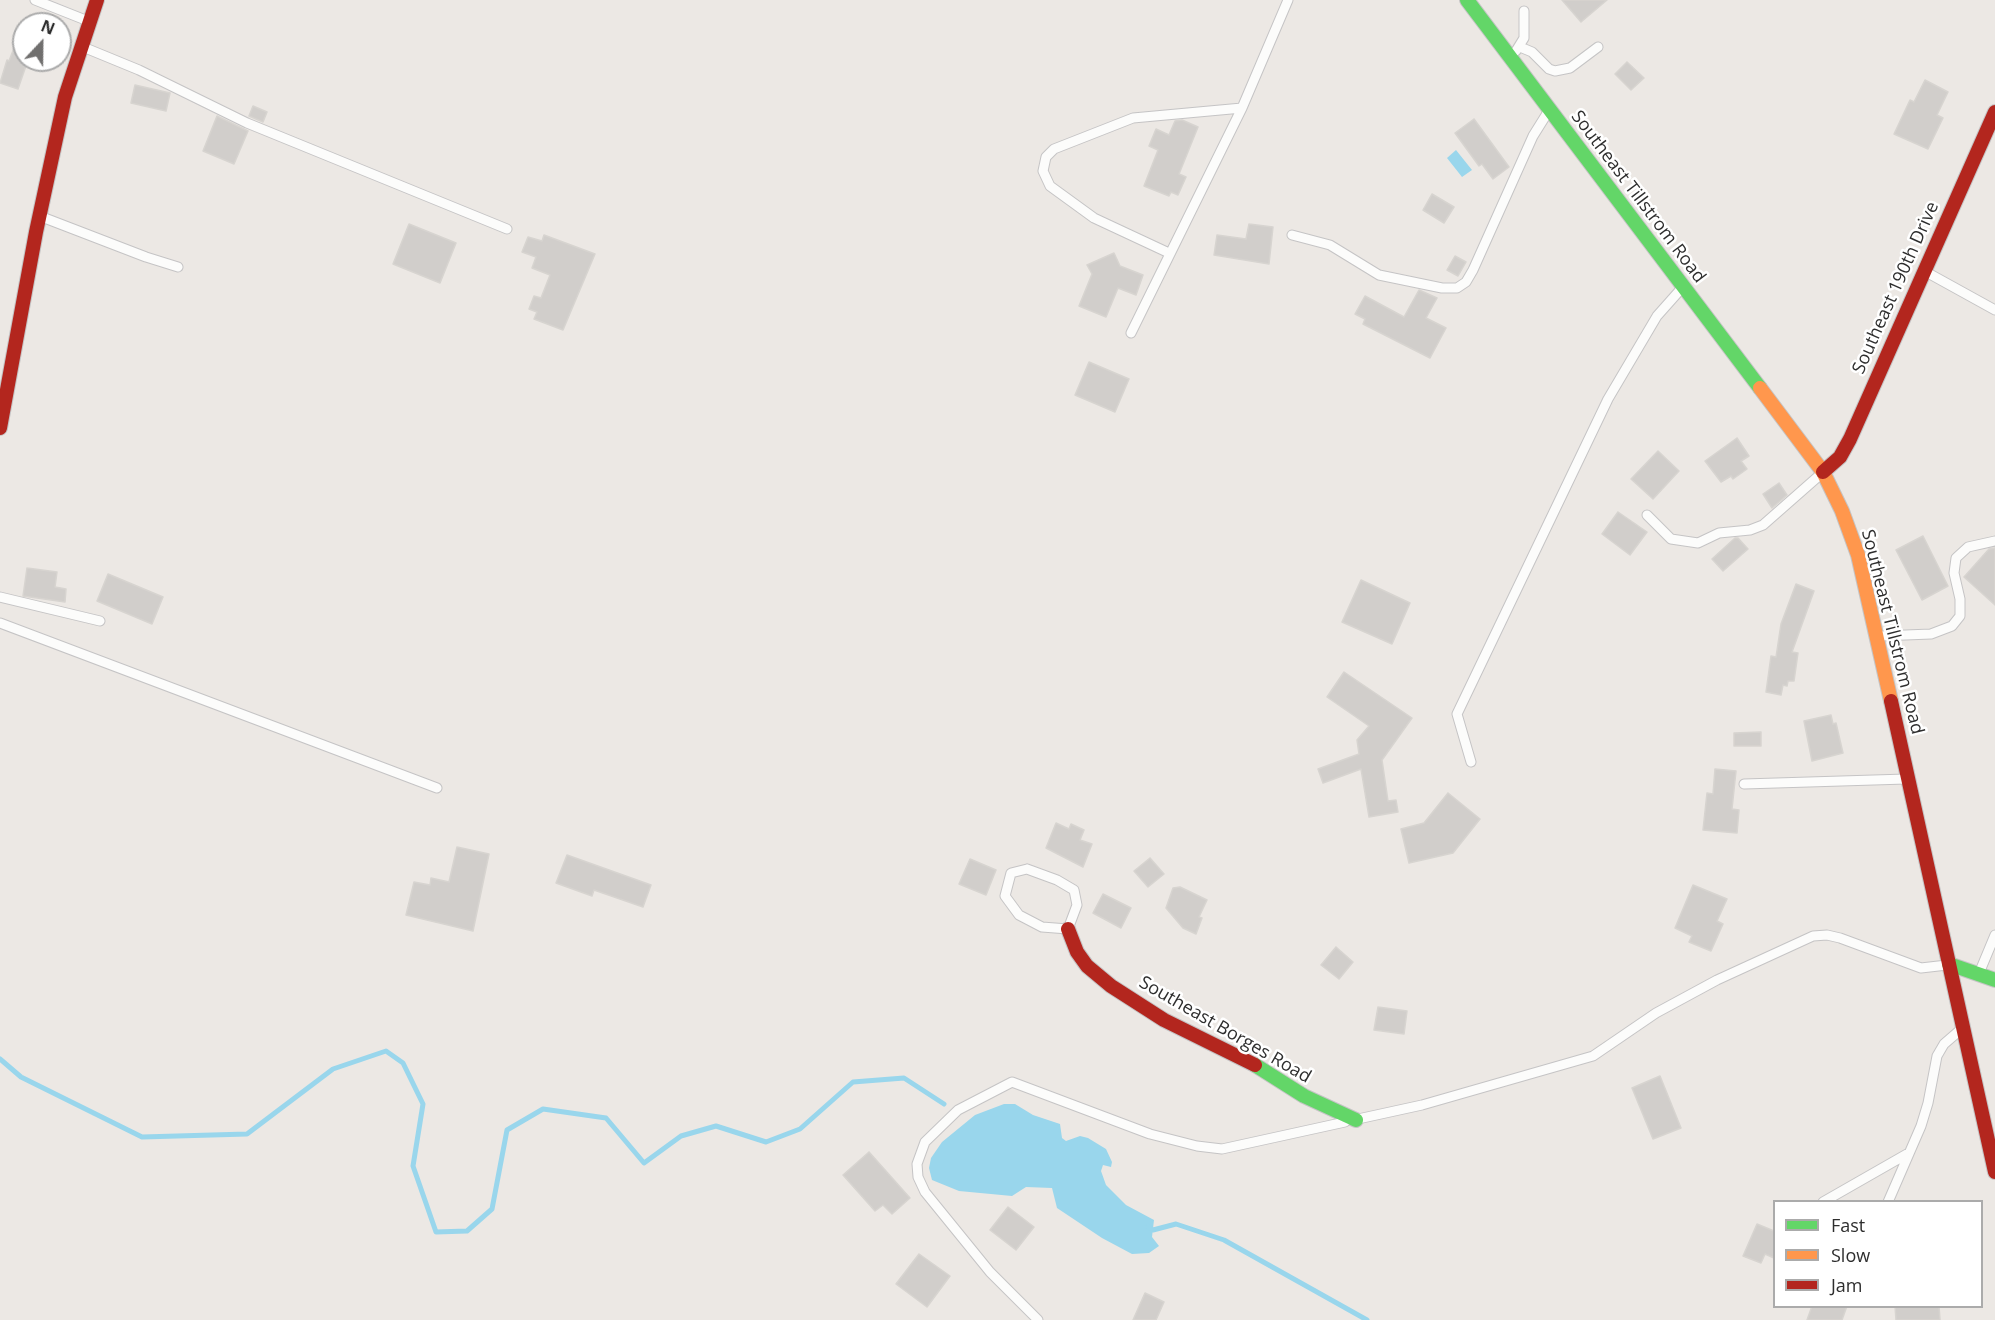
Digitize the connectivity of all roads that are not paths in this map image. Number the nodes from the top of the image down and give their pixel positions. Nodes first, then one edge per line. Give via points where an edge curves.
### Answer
1 (35, 0) edge
2 (97, 0) edge
3 (1288, 0) edge
4 (1467, 0) edge
5 (1524, 11) dead end
6 (89, 22) junction
7 (80, 46) junction
8 (1520, 47) junction
9 (1598, 47) dead end
10 (1509, 56) junction
11 (1242, 108) junction
12 (1550, 110) junction
13 (1995, 112) edge
14 (40, 216) junction
15 (507, 229) dead end
16 (1292, 236) dead end
17 (1169, 253) junction
18 (178, 267) dead end
19 (1923, 271) junction
20 (1683, 288) junction
21 (1995, 310) edge
22 (1131, 333) dead end
23 (0, 428) edge
24 (1823, 472) junction
25 (1647, 515) dead end
26 (1995, 541) edge
27 (0, 597) edge
28 (100, 621) dead end
29 (0, 623) edge
30 (1877, 637) junction
31 (1471, 762) dead end
32 (1908, 779) junction
33 (1744, 784) dead end
34 (437, 788) dead end
35 (1068, 929) junction
36 (1995, 935) edge
37 (1949, 964) junction
38 (1979, 974) junction
39 (1995, 980) edge
40 (1963, 1027) junction
41 (1356, 1120) junction
42 (1907, 1154) junction
43 (1995, 1172) edge
44 (1826, 1200) edge
45 (1889, 1200) edge
46 (1038, 1320) edge

1 - 6 lane
2 - 6 main road
3 - 11 lane
4 - 10 main road, Southeast Tillstrom Road
5 - 8 lane
6 - 7 main road
7 - 14 main road
7 - 15 lane via 247,123
8 - 9 lane via 1555,71 1568,69
8 - 10 lane
10 - 12 main road, Southeast Tillstrom Road
11 - 17 lane
11 - 17 lane via 1133,118 1054,149 1046,157 1043,171 1050,186 1094,218
12 - 16 lane via 1533,136 1473,270 1457,288 1379,275 1330,245
12 - 20 main road, Southeast Tillstrom Road
13 - 19 main road, Southeast 190th Drive
14 - 18 lane
14 - 23 main road
17 - 22 lane
19 - 21 lane
19 - 24 main road, Southeast 190th Drive via 1846,446
20 - 24 main road, Southeast Tillstrom Road
20 - 31 lane via 1656,316 1608,399 1457,714
24 - 25 lane via 1763,525 1719,533 1698,543 1671,539
24 - 30 main road, Southeast Tillstrom Road via 1858,555
26 - 30 lane via 1968,547 1956,558 1954,573 1960,616 1952,626 1931,634
27 - 28 lane
29 - 34 lane
30 - 32 main road, Southeast Tillstrom Road
32 - 33 lane
32 - 37 main road, Southeast Tillstrom Road
35 - 35 lane via 1042,927 1019,915 1005,896 1011,873 1027,869 1074,890 1077,905
35 - 41 main road, Southeast Borges Road via 1087,966 1111,986 1164,1020 1236,1054 1304,1096
36 - 38 lane
37 - 38 main road
37 - 40 main road, Southeast Tillstrom Road
37 - 41 lane via 1922,968 1840,938 1813,936 1656,1013 1593,1056
38 - 39 main road
40 - 42 lane via 1937,1056 1928,1103
40 - 43 main road, Southeast Tillstrom Road
41 - 46 lane via 1222,1149 1150,1134 1012,1082 958,1110 925,1142 917,1164 918,1177 990,1272
42 - 44 lane
42 - 45 lane

